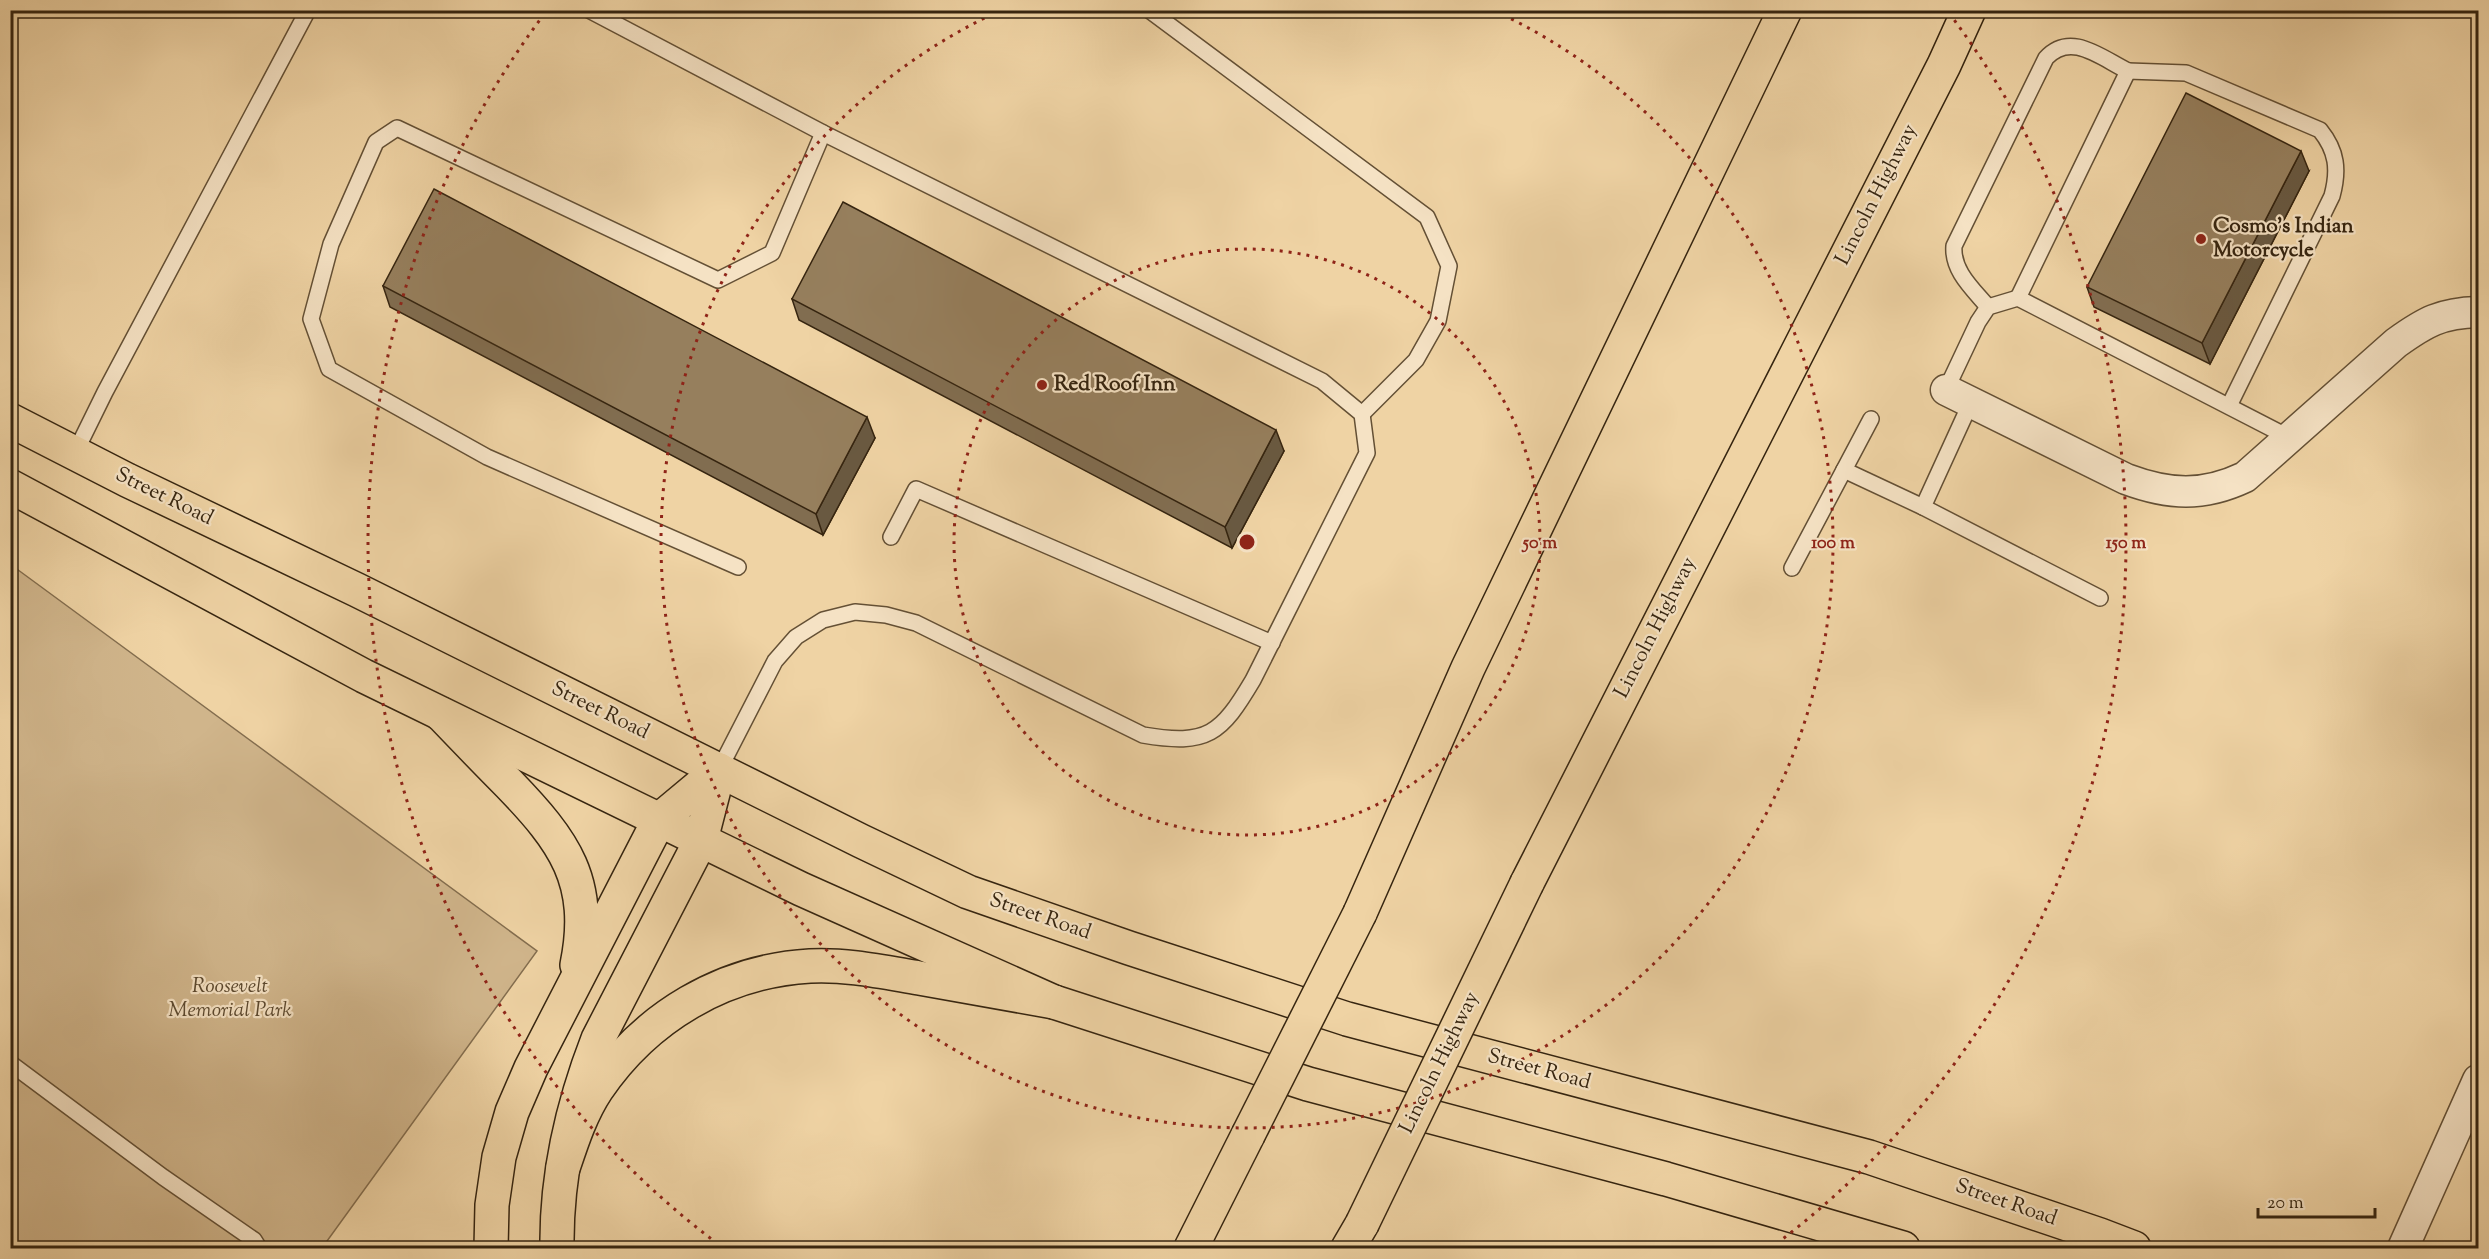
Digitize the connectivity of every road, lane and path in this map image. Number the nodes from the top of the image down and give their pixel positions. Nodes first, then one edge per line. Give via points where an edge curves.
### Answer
1 (308, 10) edge
2 (589, 10) edge
3 (1149, 10) edge
4 (1785, 10) edge
5 (1970, 10) edge
6 (2128, 71) junction
7 (823, 133) junction
8 (2018, 298) junction
9 (1988, 308) junction
10 (2478, 312) edge
11 (1958, 396) junction
12 (2229, 406) junction
13 (1362, 414) junction
14 (1871, 419) dead end
15 (10, 420) edge
16 (2290, 438) junction
17 (75, 453) junction
18 (1844, 470) junction
19 (10, 486) edge
20 (25, 501) edge
21 (1923, 507) junction
22 (891, 537) dead end
23 (738, 567) dead end
24 (1792, 568) dead end
25 (2100, 598) dead end
26 (1272, 643) junction
27 (441, 714) junction
28 (719, 770) junction
29 (659, 820) junction
30 (701, 840) junction
31 (573, 987) junction
32 (1054, 1002) junction
33 (10, 1064) edge
34 (2478, 1080) edge
35 (563, 1168) junction
36 (1358, 1240) edge
37 (259, 1248) edge
38 (491, 1248) edge
39 (557, 1248) edge
40 (1191, 1248) edge
41 (1903, 1248) edge
42 (2134, 1248) edge
43 (2403, 1248) edge

1 - 17 lane
2 - 7 lane
3 - 13 lane via 1427,217 1449,266 1438,321 1416,360
4 - 40 main road, bridge via 1468,668 1360,913
5 - 36 main road, Lincoln Highway, bridge via 1527,883
6 - 8 lane
6 - 9 lane via 2074,45 2054,49 2046,58 1954,246 1956,267
6 - 12 lane via 2186,73 2320,130 2337,160 2332,196
7 - 13 lane via 1322,381
7 - 23 lane via 772,254 718,279 397,128 376,142 331,244 311,319 329,369 487,457
8 - 9 lane
8 - 12 lane
9 - 11 lane via 1978,322
10 - 16 street via 2446,315 2420,326
11 - 16 street via 2126,479 2175,492 2223,488 2238,481
11 - 21 lane
12 - 16 lane
13 - 26 lane via 1367,453
14 - 18 lane
15 - 17 main road, Street Road
17 - 28 main road, Street Road
18 - 21 lane
18 - 24 lane
19 - 20 main road
20 - 27 main road
21 - 25 lane
22 - 26 lane via 916,489
26 - 28 lane via 1238,706 1221,725 1199,738 1169,740 1143,735 916,623 855,612 823,620 796,637 775,661
27 - 29 main road
27 - 31 main road via 537,813 571,864 580,896 582,925
28 - 29 main road
28 - 30 main road
28 - 42 main road, Street Road via 968,892 1130,948 1347,1019 1869,1157
29 - 30 main road
29 - 31 main road
30 - 32 main road
30 - 35 main road via 598,1040 574,1108
31 - 38 main road via 512,1112 498,1166
32 - 35 main road via 854,968 771,970 729,982 688,1001 654,1025 621,1056 591,1100
32 - 41 main road via 1308,1084 1666,1179
33 - 37 lane via 254,1240
34 - 43 street
35 - 39 main road

